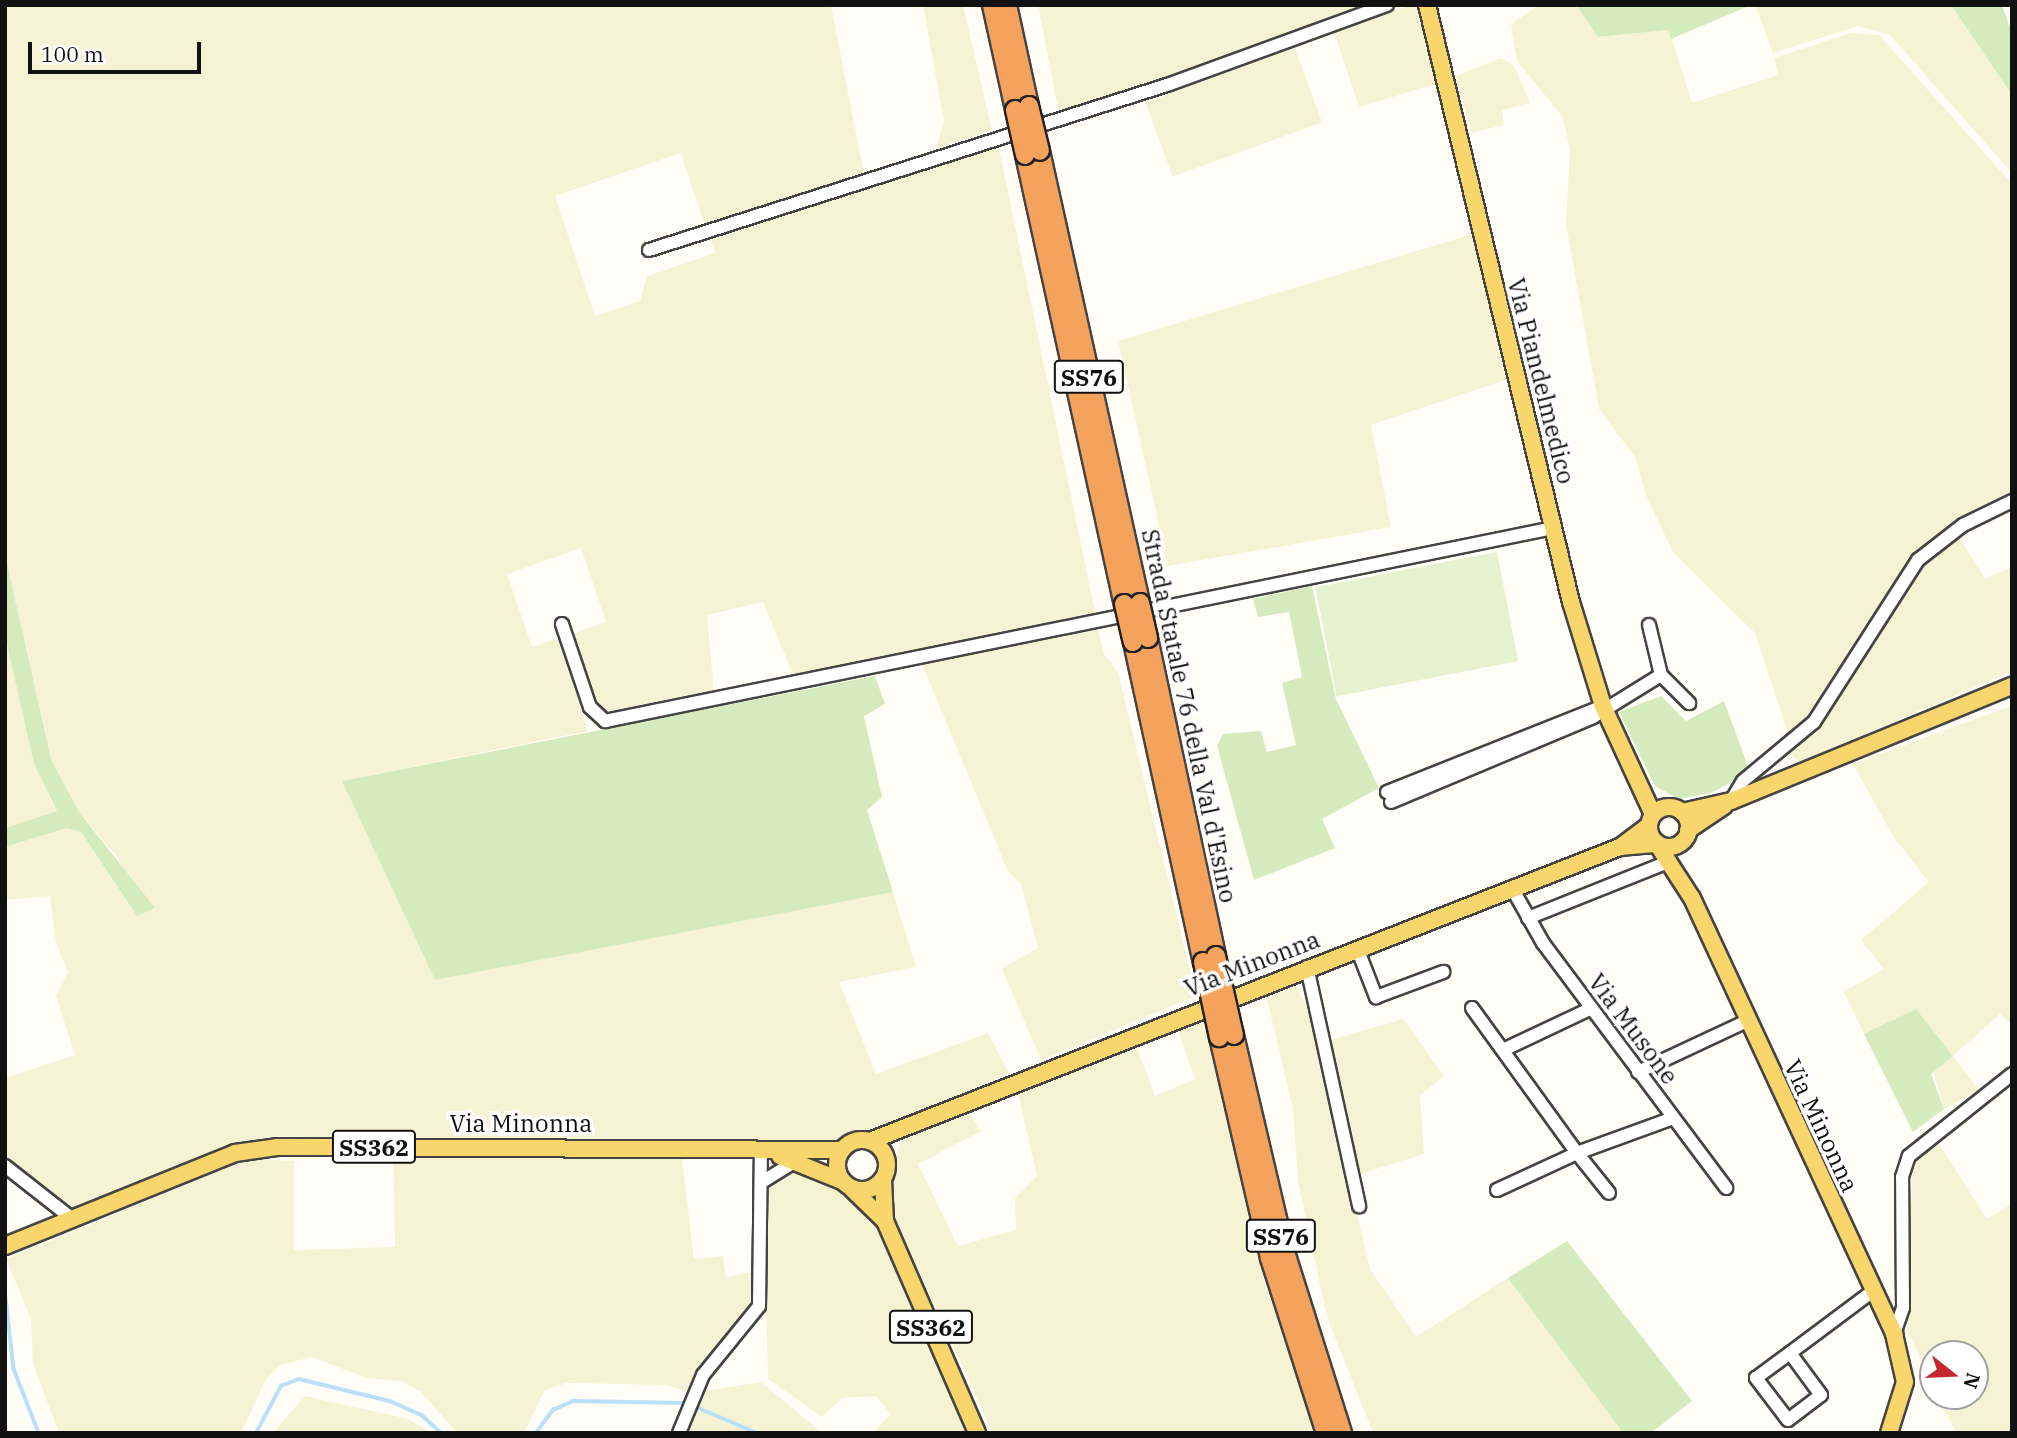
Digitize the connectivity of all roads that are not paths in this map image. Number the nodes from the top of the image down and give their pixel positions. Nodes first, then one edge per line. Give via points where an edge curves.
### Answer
1 (992, 5) edge
2 (1007, 5) edge
3 (1387, 5) edge
4 (1427, 5) edge
5 (1022, 108) junction
6 (649, 250) dead end
7 (2012, 501) edge
8 (1553, 528) junction
9 (562, 624) dead end
10 (1649, 625) dead end
11 (1661, 675) junction
12 (2012, 686) edge
13 (1689, 703) dead end
14 (1603, 706) junction
15 (1389, 797) dead end
16 (1731, 801) junction
17 (1663, 815) junction
18 (1687, 835) junction
19 (1657, 844) junction
20 (1620, 847) junction
21 (1668, 862) junction
22 (1513, 890) junction
23 (1692, 898) junction
24 (1528, 918) junction
25 (1357, 948) junction
26 (1307, 967) junction
27 (1443, 972) dead end
28 (1472, 1007) dead end
29 (1592, 1008) junction
30 (1747, 1021) junction
31 (1503, 1050) junction
32 (1638, 1072) junction
33 (2012, 1074) edge
34 (1673, 1118) junction
35 (903, 1128) junction
36 (870, 1141) junction
37 (761, 1149) junction
38 (842, 1150) junction
39 (1577, 1153) junction
40 (887, 1160) junction
41 (796, 1161) junction
42 (5, 1166) edge
43 (883, 1179) junction
44 (762, 1182) junction
45 (847, 1185) junction
46 (1726, 1188) dead end
47 (1497, 1190) dead end
48 (1609, 1193) dead end
49 (1359, 1206) dead end
50 (70, 1217) junction
51 (885, 1221) junction
52 (5, 1246) edge
53 (1872, 1291) junction
54 (1894, 1334) junction
55 (1790, 1353) junction
56 (1892, 1428) edge
57 (1337, 1429) edge
58 (678, 1433) edge
59 (977, 1433) edge

1 - 5 highway, Strada Statale 76 della Val d'Esino / SS76
2 - 5 highway, Strada Statale 76 della Val d'Esino / SS76
3 - 6 street via 1167,85
4 - 8 main road, Via Piandelmedico
5 - 57 highway, Strada Statale 76 della Val d'Esino / SS76, bridge via 1227,1036 1270,1258
7 - 16 street via 1951,533 1918,560 1814,722 1743,781
8 - 9 street via 605,721 590,707
8 - 14 main road, Via Piandelmedico
10 - 11 street
11 - 13 street
11 - 14 street
12 - 16 main road, Via Minonna
14 - 15 street
14 - 17 main road, Via Piandelmedico via 1626,764
16 - 17 main road, Via Minonna
16 - 18 main road, Via Minonna
17 - 18 main road, Via Minonna
17 - 19 main road, Via Minonna
17 - 20 main road, Via Minonna
18 - 19 main road, Via Minonna via 1672,847
18 - 23 main road, Via Minonna via 1683,865
19 - 20 main road, Via Minonna
19 - 21 main road, Via Minonna
20 - 22 main road, Via Minonna
21 - 23 main road, Via Minonna
21 - 24 street
22 - 24 street, Via Musone
22 - 25 main road, Via Minonna
23 - 30 main road, Via Minonna
24 - 29 street, Via Musone
25 - 26 main road, Via Minonna
25 - 27 street via 1376,997
26 - 35 main road, Via Minonna
26 - 49 street
28 - 31 street
29 - 31 street
29 - 32 street, Via Musone
30 - 32 street
30 - 53 main road, Via Minonna
31 - 39 street
32 - 34 street, Via Musone
33 - 54 street, Via Minonna via 1909,1156 1902,1177 1903,1308
34 - 39 street
34 - 46 street, Via Musone
35 - 36 main road, Via Minonna
35 - 40 main road
36 - 38 main road, SS362
36 - 40 main road
37 - 38 main road, Via Minonna / SS362
37 - 41 main road, Via Minonna / SS362
37 - 44 street
37 - 50 main road, Via Minonna / SS362 via 277,1147 235,1153
38 - 45 main road via 836,1165
39 - 47 street
39 - 48 street
40 - 43 main road, SS362
41 - 44 street
41 - 45 main road, Via Minonna / SS362
42 - 50 street
43 - 45 main road via 873,1188
43 - 51 main road, SS362
44 - 58 street via 759,1306 703,1375
45 - 51 main road, SS362
50 - 52 main road, Via Minonna / SS362
51 - 59 main road, SS362
53 - 54 main road, Via Minonna
53 - 55 street
54 - 56 main road, Via Minonna via 1905,1382
55 - 55 street via 1756,1378 1788,1420 1821,1395

